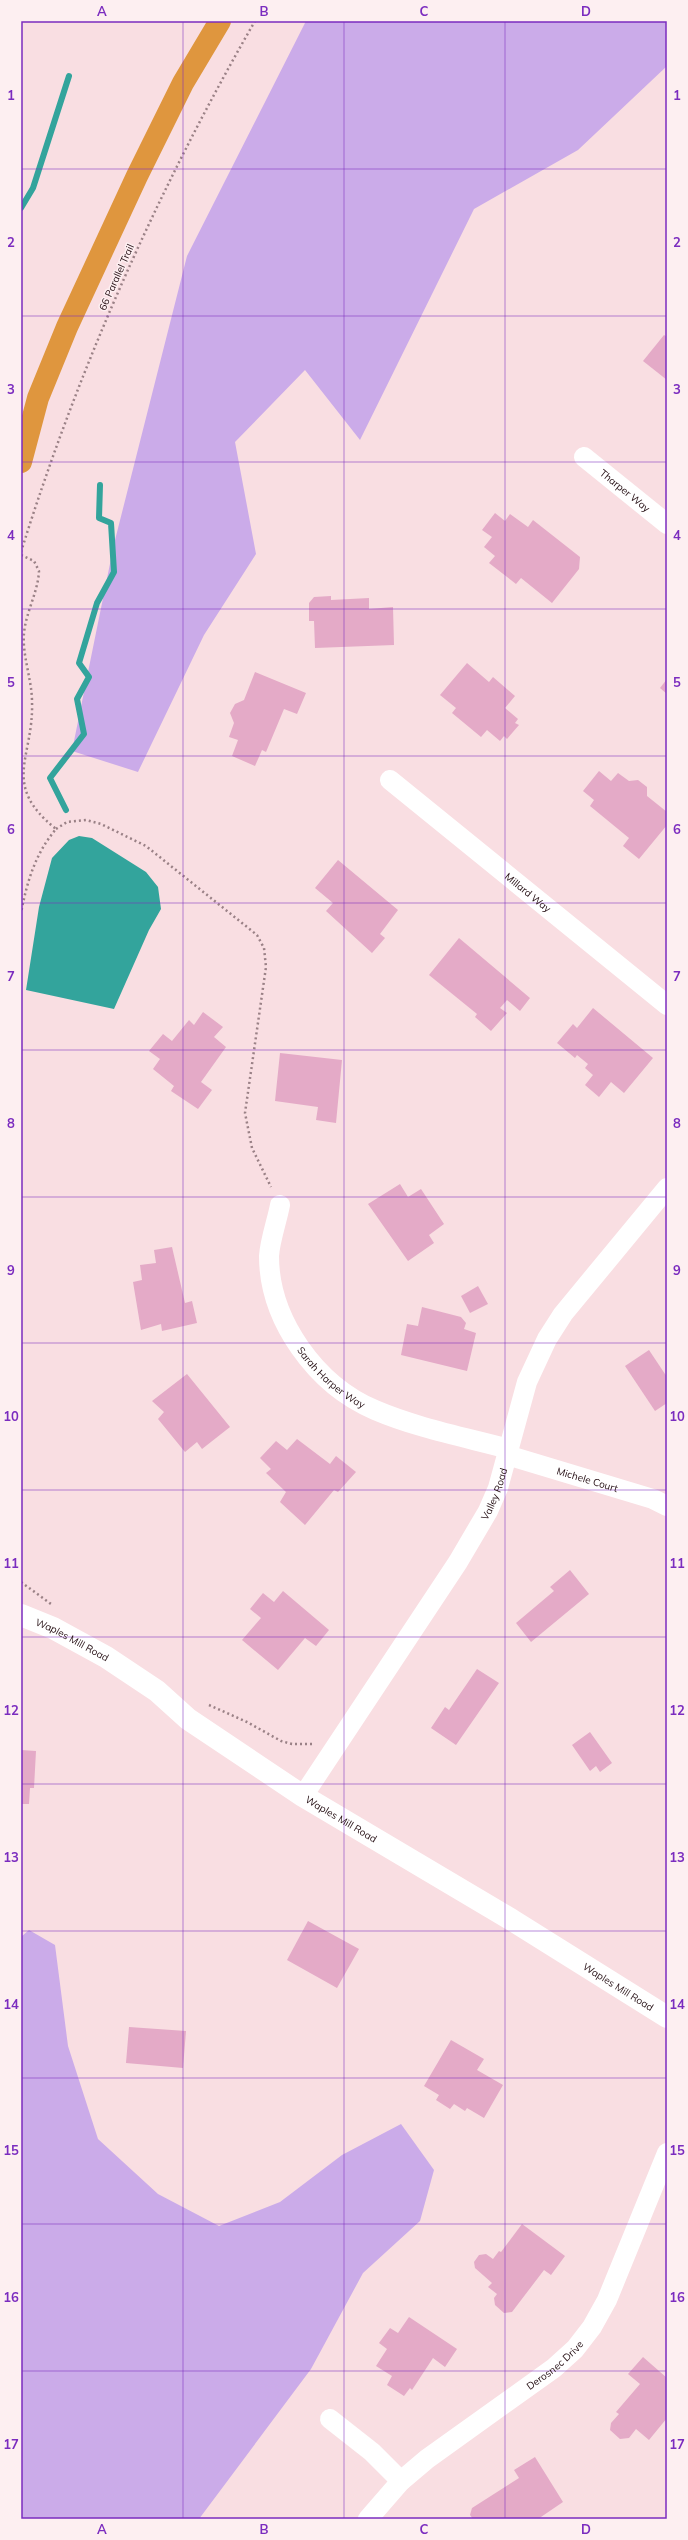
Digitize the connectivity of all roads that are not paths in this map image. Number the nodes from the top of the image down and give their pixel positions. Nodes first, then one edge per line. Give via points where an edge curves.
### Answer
1 (220, 21) edge
2 (584, 457) dead end
3 (21, 462) edge
4 (667, 524) edge
5 (390, 780) dead end
6 (667, 1005) edge
7 (667, 1188) edge
8 (280, 1206) road end
9 (508, 1452) junction
10 (667, 1506) edge
11 (21, 1615) edge
12 (303, 1796) junction
13 (667, 2017) edge
14 (667, 2153) edge
15 (330, 2419) dead end
16 (401, 2481) junction
17 (368, 2519) edge

1 - 3 highway via 179,90 67,327 38,398
2 - 4 street, Tharper Way
5 - 6 street, Millard Way
7 - 9 street, Valley Road via 563,1314 547,1339 527,1382
8 - 9 street, Sarah Harper Way via 269,1254 270,1276 287,1329 309,1359 352,1397 374,1410
9 - 10 street, Michele Court via 653,1499
9 - 12 street, Valley Road via 498,1488 488,1511 458,1562
11 - 12 main road, Waples Mill Road via 53,1628 106,1657 157,1691 188,1719
12 - 13 main road, Waples Mill Road via 512,1920
14 - 16 street, Derosnec Drive via 607,2300 592,2327 575,2349 554,2368 467,2429
15 - 16 street via 372,2452
16 - 17 street, Derosnec Drive

